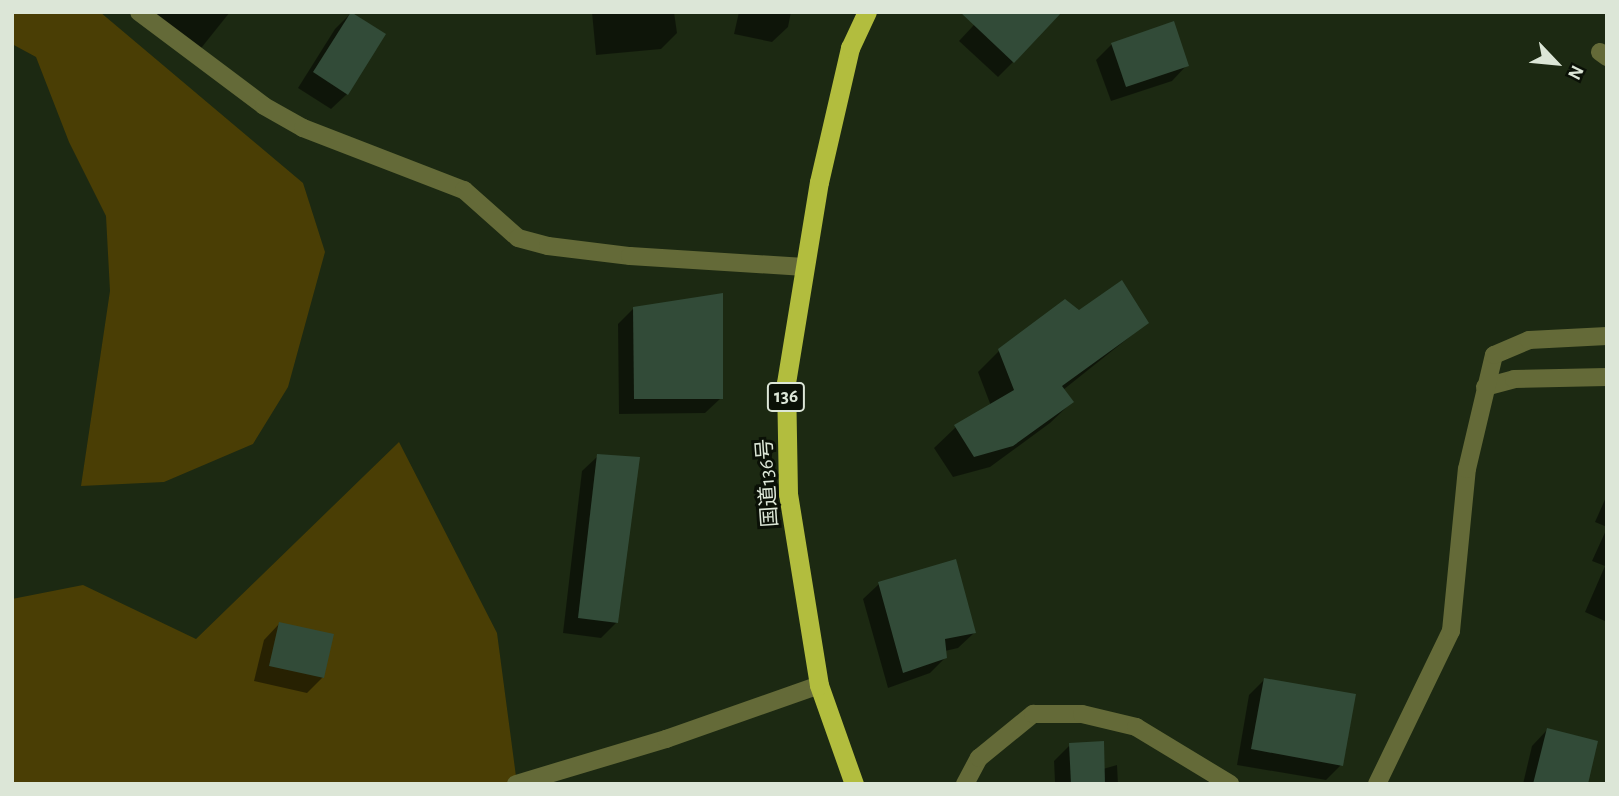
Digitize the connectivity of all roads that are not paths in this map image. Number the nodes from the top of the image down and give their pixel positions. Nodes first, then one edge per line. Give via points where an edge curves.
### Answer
1 (139, 12) edge
2 (867, 12) edge
3 (805, 267) junction
4 (1607, 336) edge
5 (1607, 377) edge
6 (1485, 387) junction
7 (819, 685) junction
8 (516, 784) edge
9 (854, 784) edge
10 (965, 784) edge
11 (1230, 784) edge
12 (1377, 784) edge

1 - 3 street via 264,106 303,128 464,190 518,238 630,256
2 - 3 highway, 国道136号 / 136 via 850,48
3 - 7 highway, 国道136号 / 136 via 786,383 788,494
4 - 6 street via 1529,340 1494,355
5 - 6 street via 1514,379
6 - 12 street via 1467,469 1451,631
7 - 8 street via 666,739
7 - 9 highway, 国道136号 / 136
10 - 11 street via 979,758 1033,714 1069,713 1136,727

